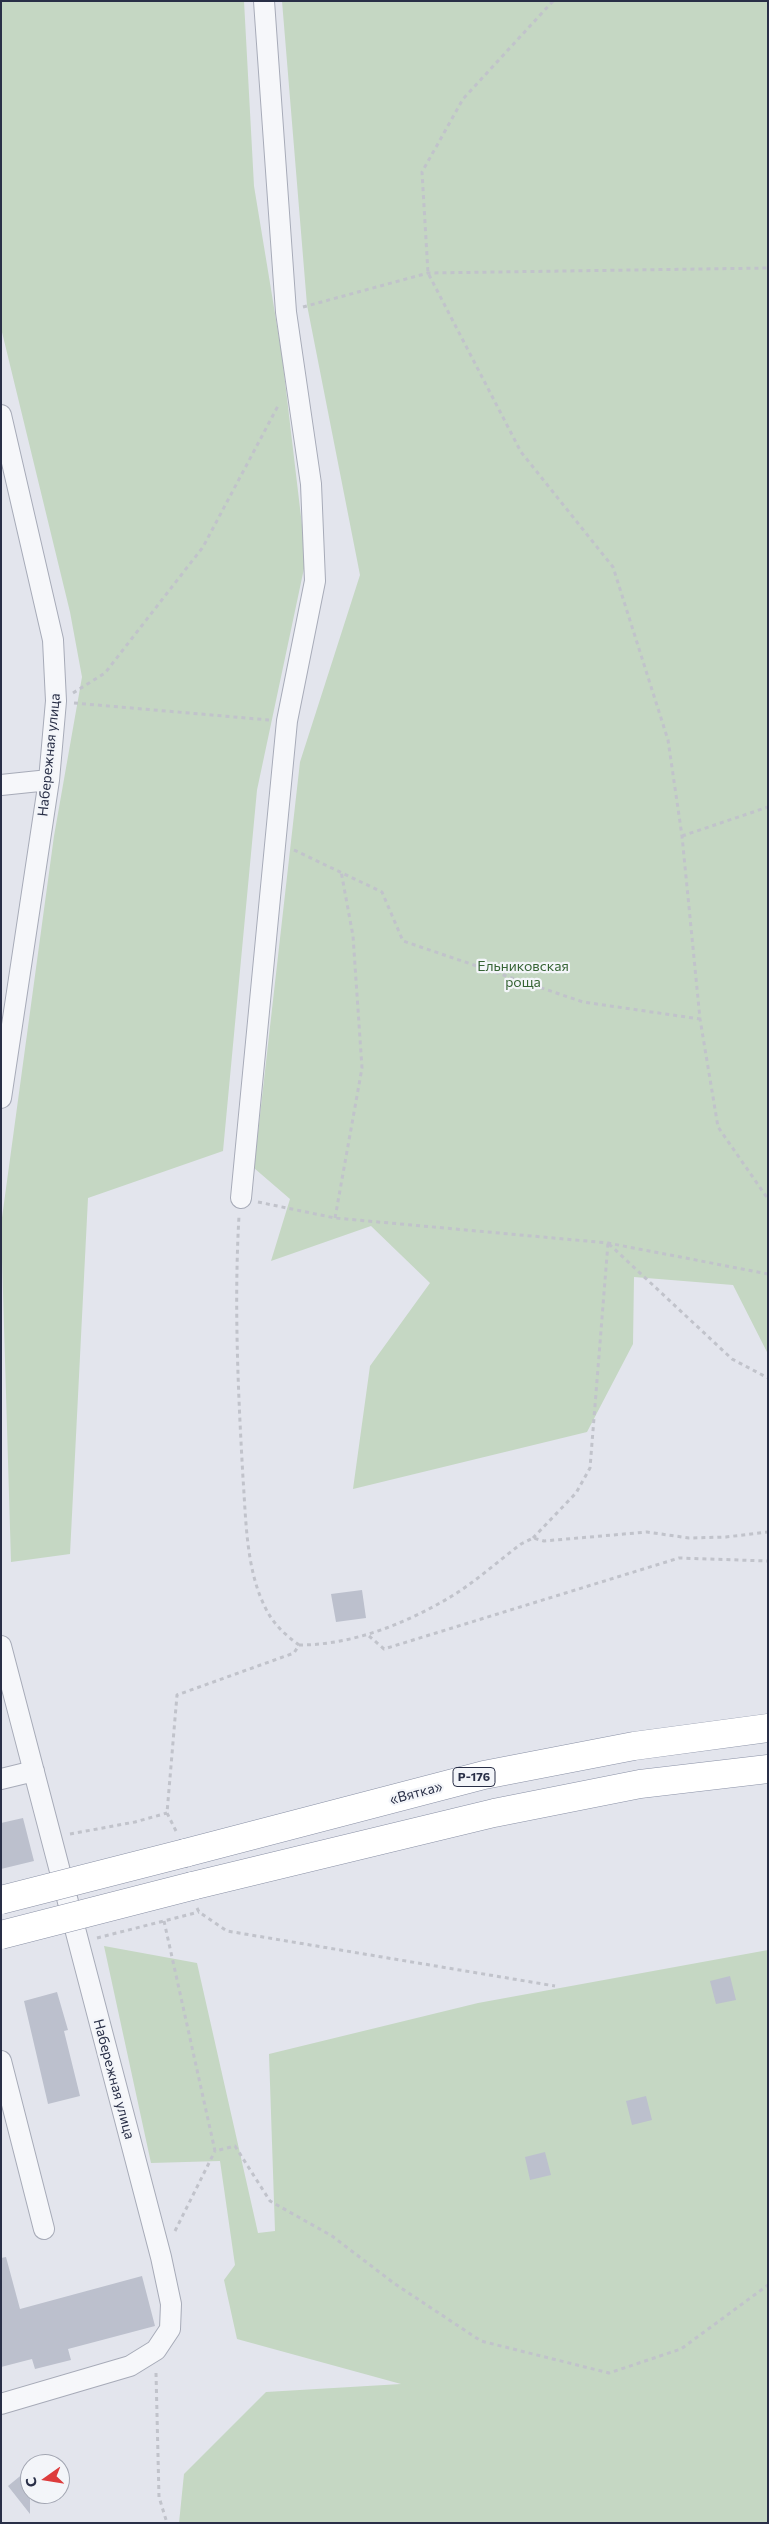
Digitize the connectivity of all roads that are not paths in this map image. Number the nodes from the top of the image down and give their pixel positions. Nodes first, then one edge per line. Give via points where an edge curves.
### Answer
1 (264, 1) edge
2 (1, 414) edge
3 (49, 780) junction
4 (1, 784) edge
5 (1, 1098) edge
6 (240, 1198) road end
7 (1, 1646) edge
8 (768, 1728) edge
9 (768, 1769) edge
10 (34, 1771) junction
11 (1, 1780) edge
12 (1, 1900) edge
13 (1, 1935) edge
14 (1, 2062) edge
15 (44, 2229) dead end
16 (1, 2404) edge

1 - 6 street via 286,312 311,484 316,581 288,722
2 - 3 street, Набережная улица via 53,640 58,701
3 - 4 street
3 - 5 street, Набережная улица
7 - 10 street, Набережная улица
8 - 12 highway, «Вятка» / Р-176, bridge via 634,1746 484,1775
9 - 13 highway, bridge via 640,1784 494,1813
10 - 11 street
10 - 16 street, Набережная улица via 161,2257 171,2304 170,2329 156,2350 130,2366
14 - 15 street

